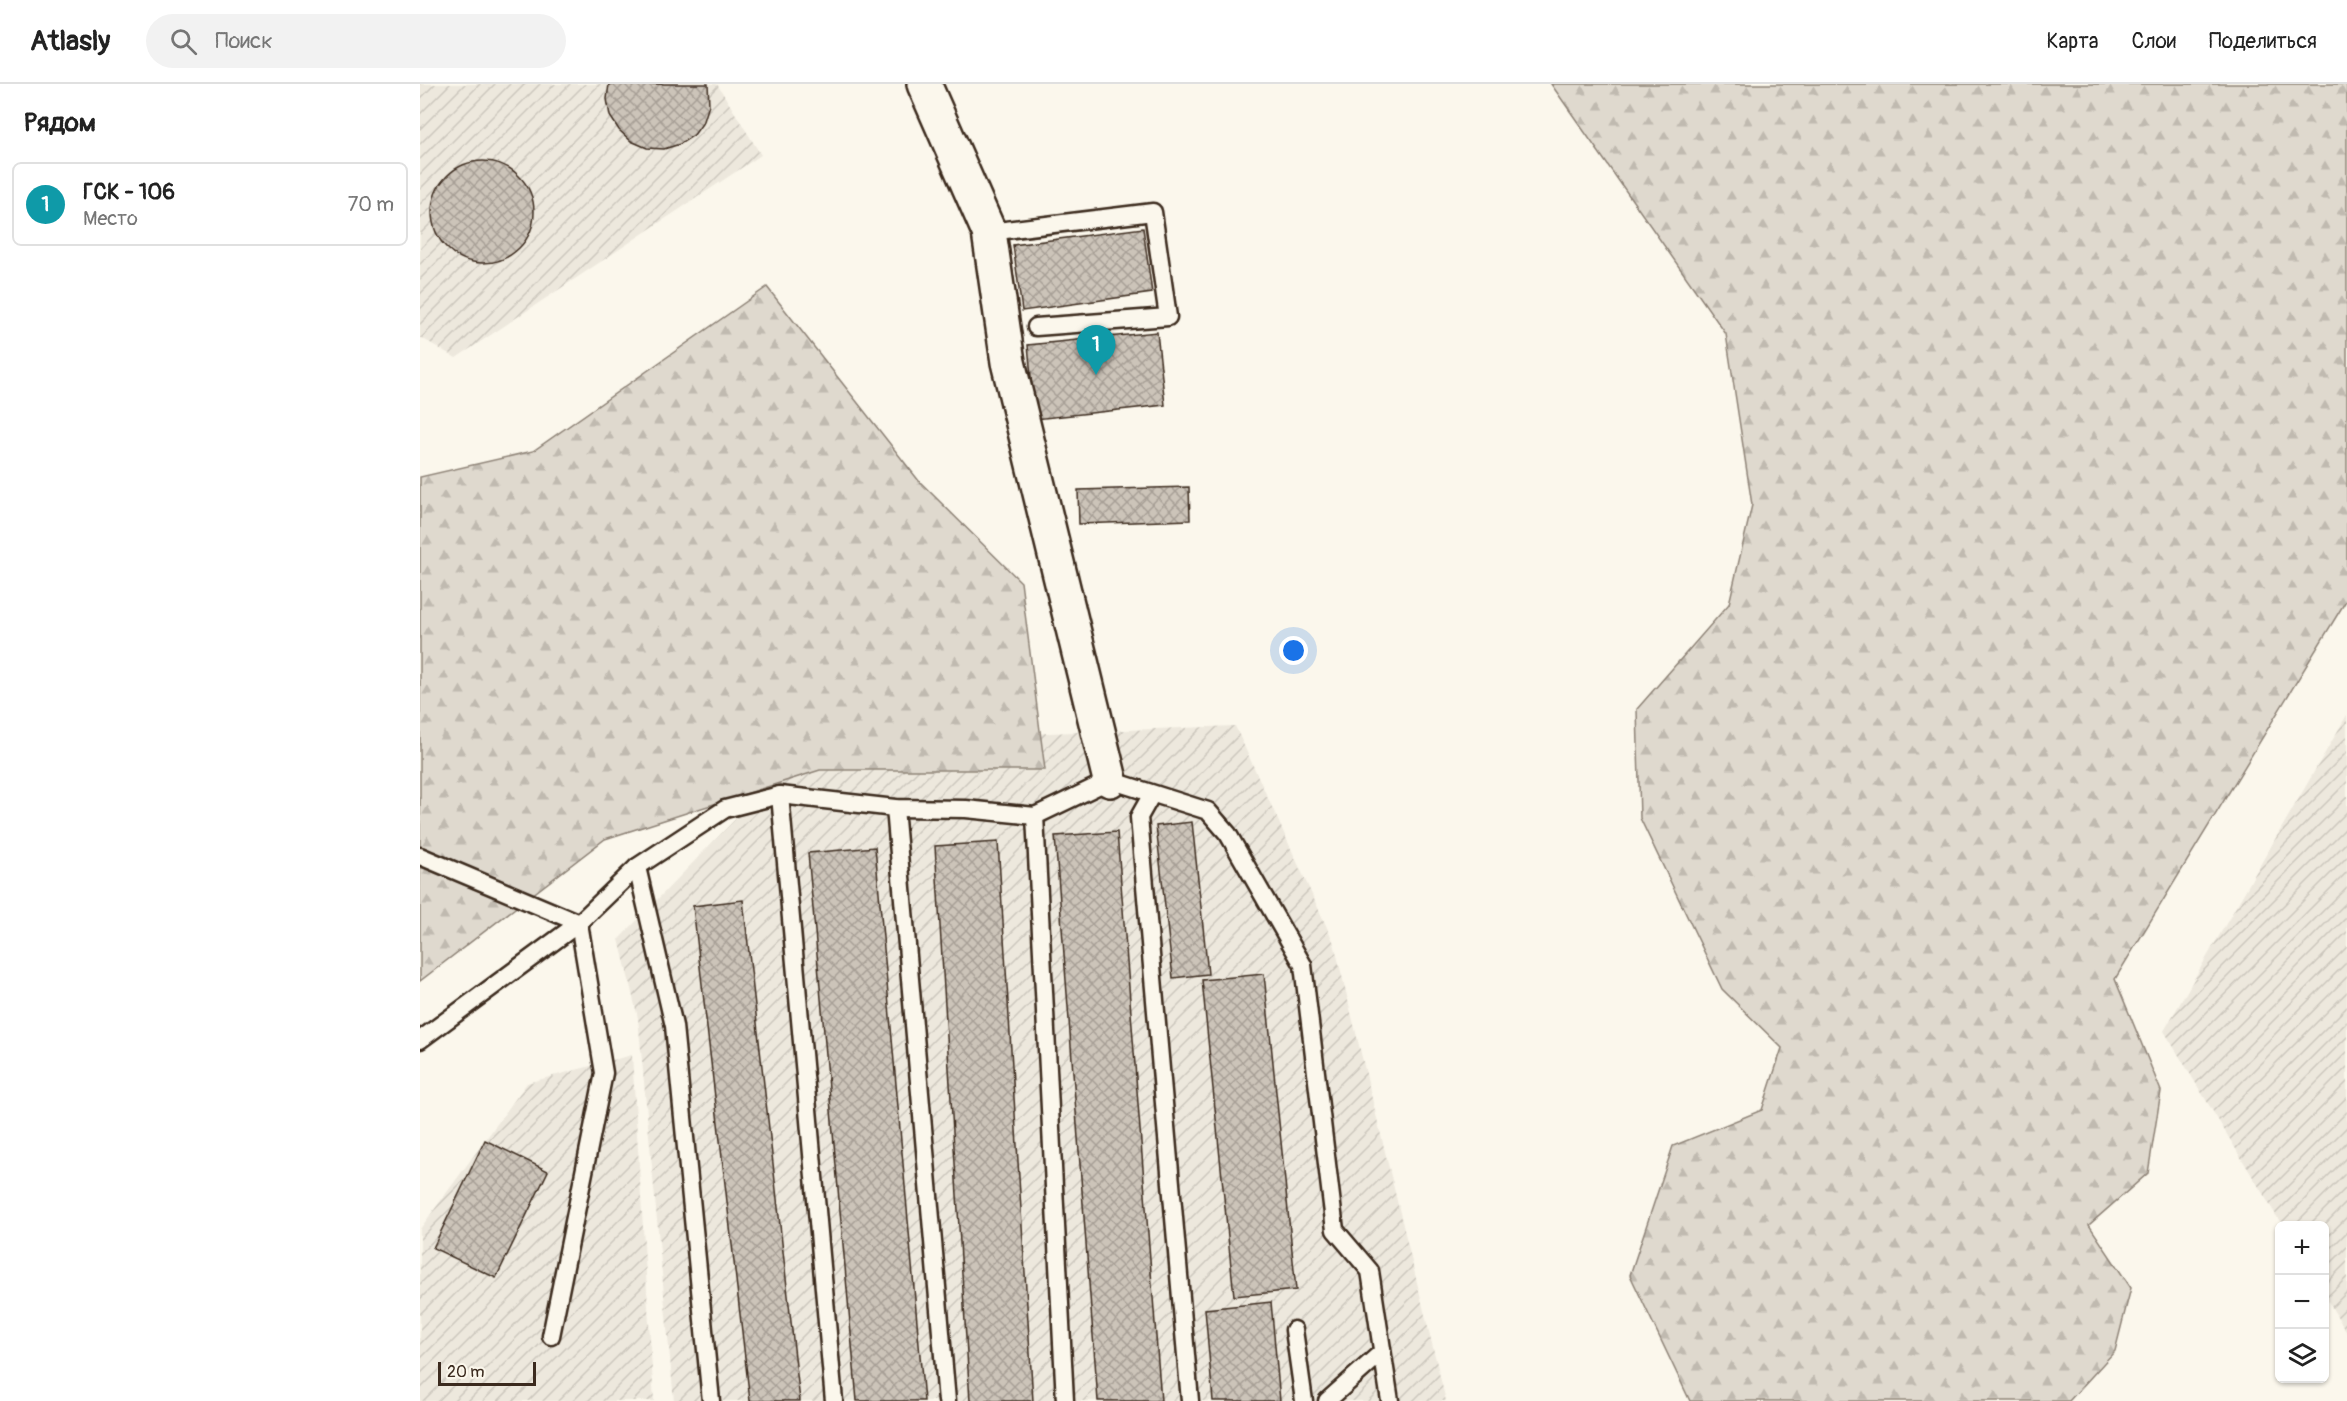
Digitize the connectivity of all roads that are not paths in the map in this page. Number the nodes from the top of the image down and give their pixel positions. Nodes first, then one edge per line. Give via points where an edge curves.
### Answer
1 (924, 84) edge
2 (988, 232) junction
3 (1036, 327) dead end
4 (1110, 780) junction
5 (1152, 794) junction
6 (780, 795) junction
7 (895, 808) junction
8 (1035, 816) junction
9 (420, 856) edge
10 (637, 867) junction
11 (579, 923) junction
12 (420, 1040) edge
13 (1294, 1330) dead end
14 (551, 1336) dead end
15 (1382, 1352) junction
16 (711, 1401) edge
17 (834, 1401) edge
18 (947, 1401) edge
19 (1065, 1401) edge
20 (1190, 1401) edge
21 (1304, 1401) edge
22 (1327, 1401) edge
23 (1390, 1401) edge

1 - 2 street
2 - 3 lane via 1153,212 1168,317
2 - 4 street via 1008,362
4 - 5 lane
4 - 8 lane
5 - 15 lane via 1208,811 1228,834 1303,965 1335,1230 1370,1271
5 - 20 lane via 1139,817
6 - 7 lane
6 - 10 lane via 725,809
6 - 17 lane
7 - 8 lane via 966,809
7 - 18 lane
8 - 19 lane
9 - 11 lane
10 - 11 lane
10 - 16 lane via 674,1026
11 - 12 lane
11 - 14 lane via 604,1073
13 - 21 lane
15 - 22 lane
15 - 23 lane

